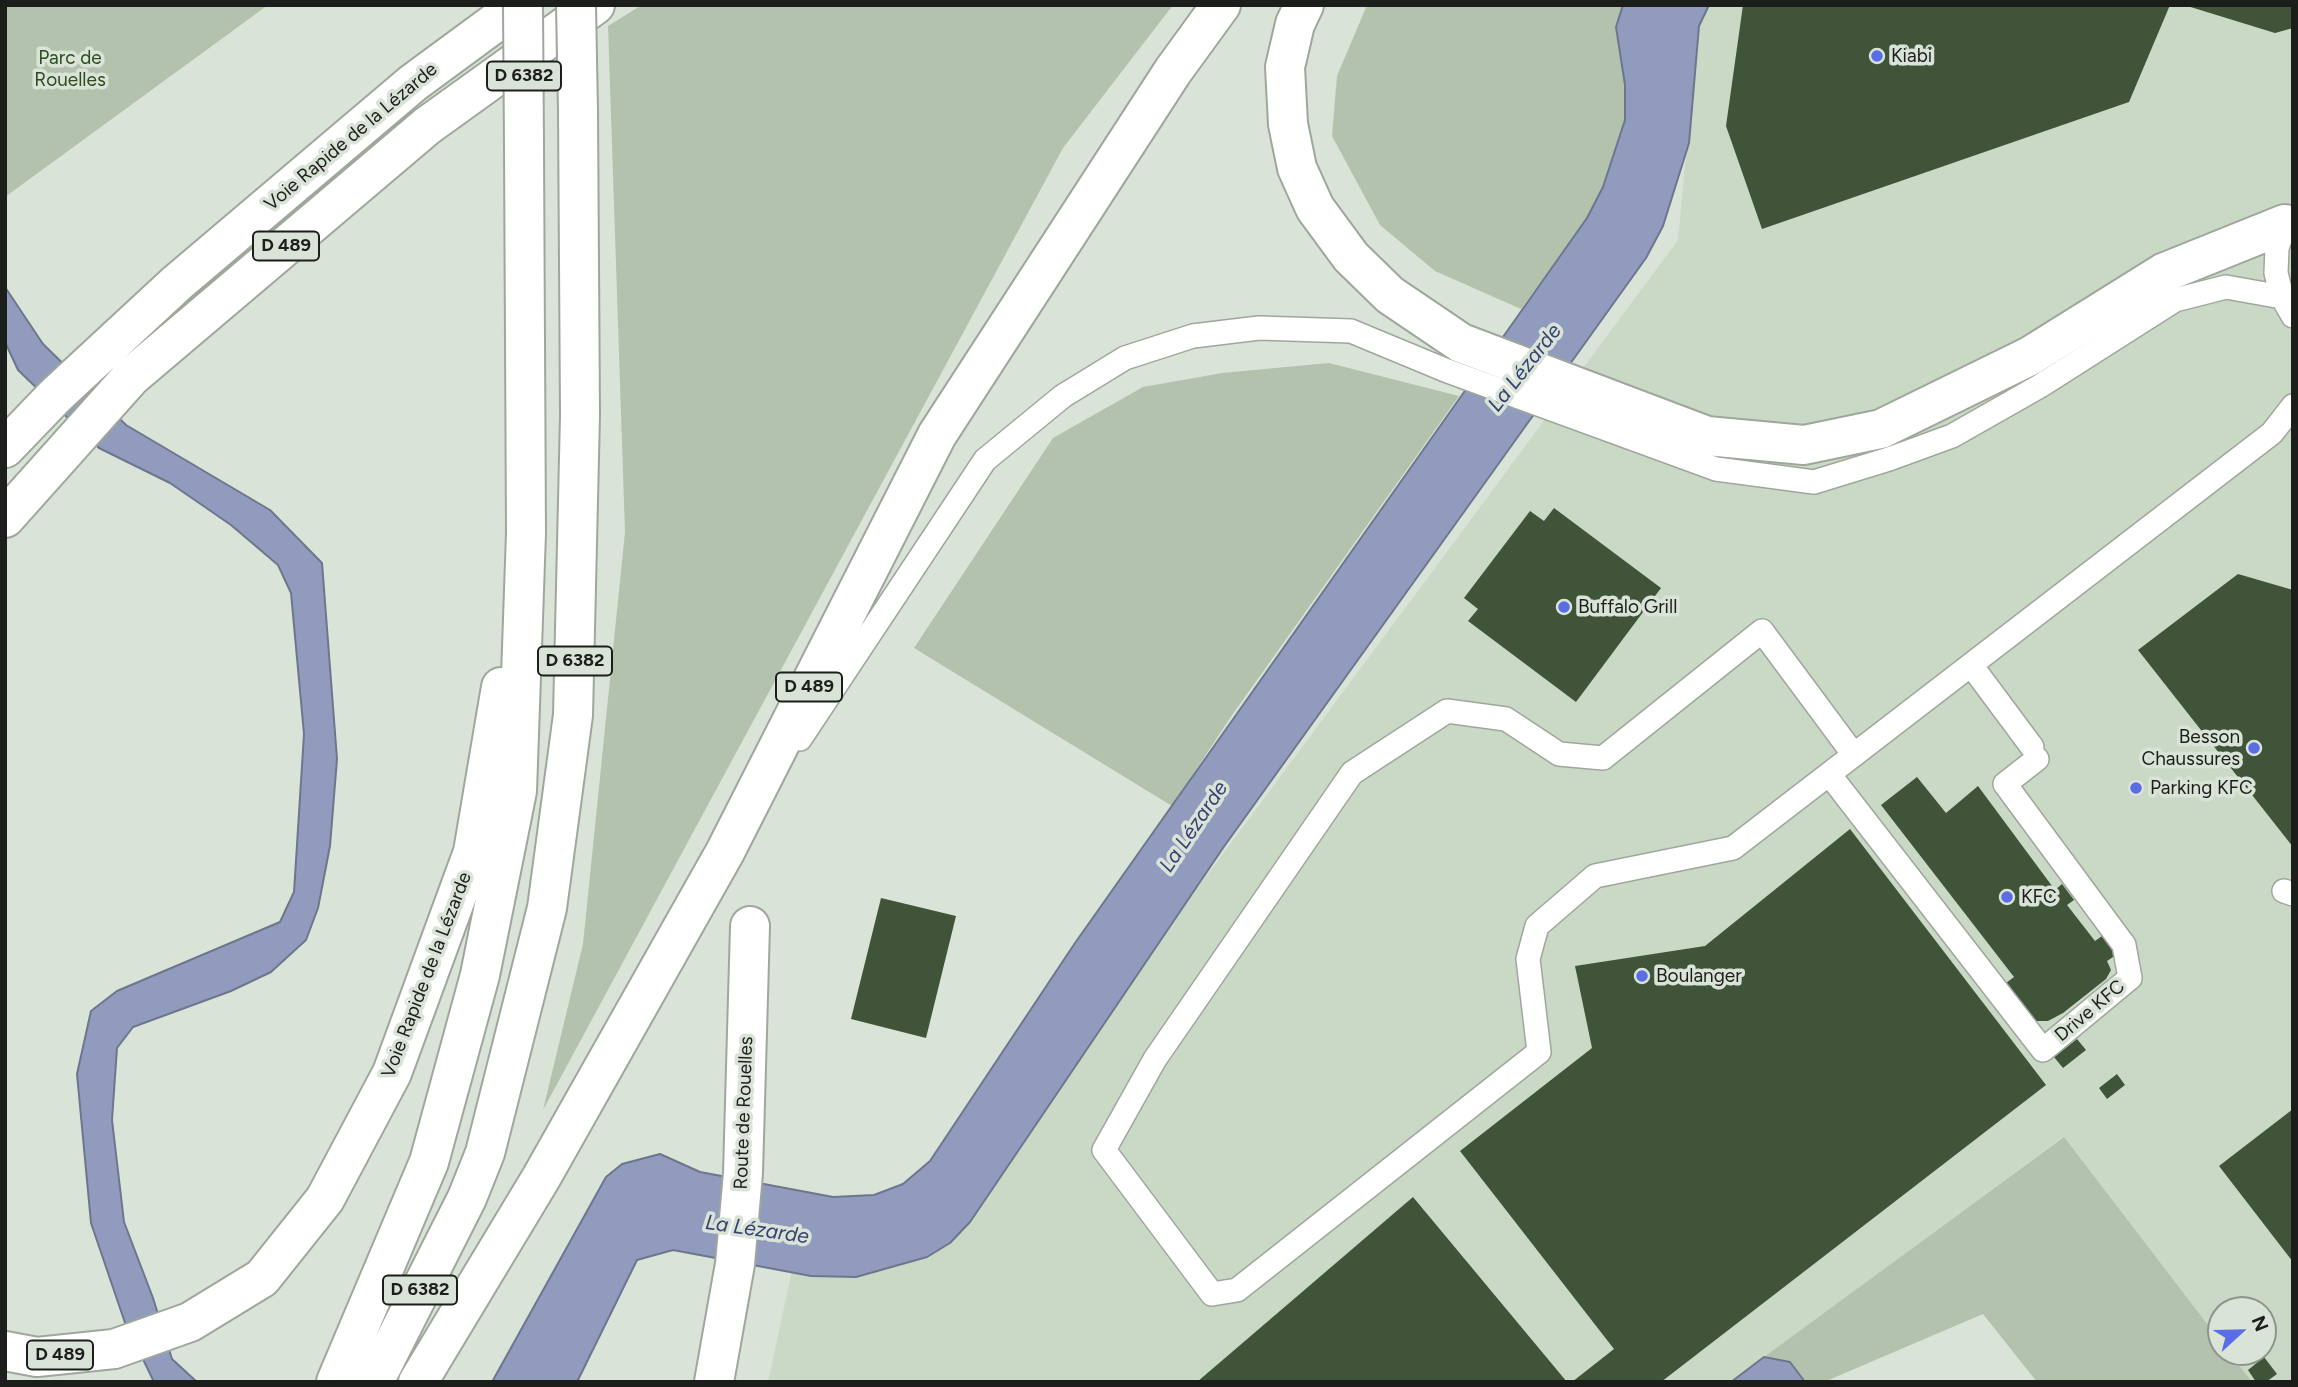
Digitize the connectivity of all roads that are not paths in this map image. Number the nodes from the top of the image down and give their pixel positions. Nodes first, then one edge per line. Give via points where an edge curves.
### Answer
1 (521, 5) edge
2 (576, 5) edge
3 (595, 5) edge
4 (1221, 5) edge
5 (1304, 5) edge
6 (2289, 218) edge
7 (2287, 307) edge
8 (1453, 356) junction
9 (1583, 405) junction
10 (2293, 405) edge
11 (5, 448) edge
12 (5, 518) edge
13 (526, 533) junction
14 (1971, 665) junction
15 (1853, 755) junction
16 (1829, 774) junction
17 (725, 852) junction
18 (750, 926) dead end
19 (5, 1351) edge
20 (336, 1382) edge
21 (374, 1382) edge
22 (418, 1382) edge
23 (713, 1382) edge

1 - 11 main road, Voie Rapide de la Lézarde / D 489 via 413,83 187,274
1 - 13 main road, D 6382, bridge
2 - 21 main road, D 6382, bridge via 580,415 573,715 547,908 485,1153
3 - 12 main road, D 489 via 427,126 131,377
4 - 17 main road, D 489 via 1173,71 937,435
5 - 8 main road via 1285,66 1288,124 1297,168 1315,208 1351,257
6 - 7 lane via 2277,248 2276,273
6 - 9 main road via 2163,272 2030,356 1881,429 1804,445 1707,436
7 - 9 lane via 2226,287 2175,300 1952,436 1814,482 1716,469
8 - 9 main road
8 - 17 lane via 1351,331 1259,328 1193,336 1125,358 1063,396 985,460
10 - 14 lane via 2272,433
13 - 19 main road, Voie Rapide de la Lézarde / D 489 via 473,852 392,1073 324,1199 262,1278 190,1322 114,1349 37,1357
13 - 20 main road, D 6382 via 517,791 480,975 429,1162
14 - 15 lane
14 - 16 lane, Drive KFC via 2035,753 2005,784 2124,945 2130,978 2043,1050
15 - 16 lane
15 - 16 lane via 1762,631 1604,758 1559,754 1506,719 1447,712 1352,773 1155,1059 1104,1150 1212,1294 1237,1290 1538,1052 1528,959 1537,926 1595,876 1733,848
17 - 22 main road, D 489 via 541,1178
18 - 23 main road, Route de Rouelles via 743,1173 735,1264

